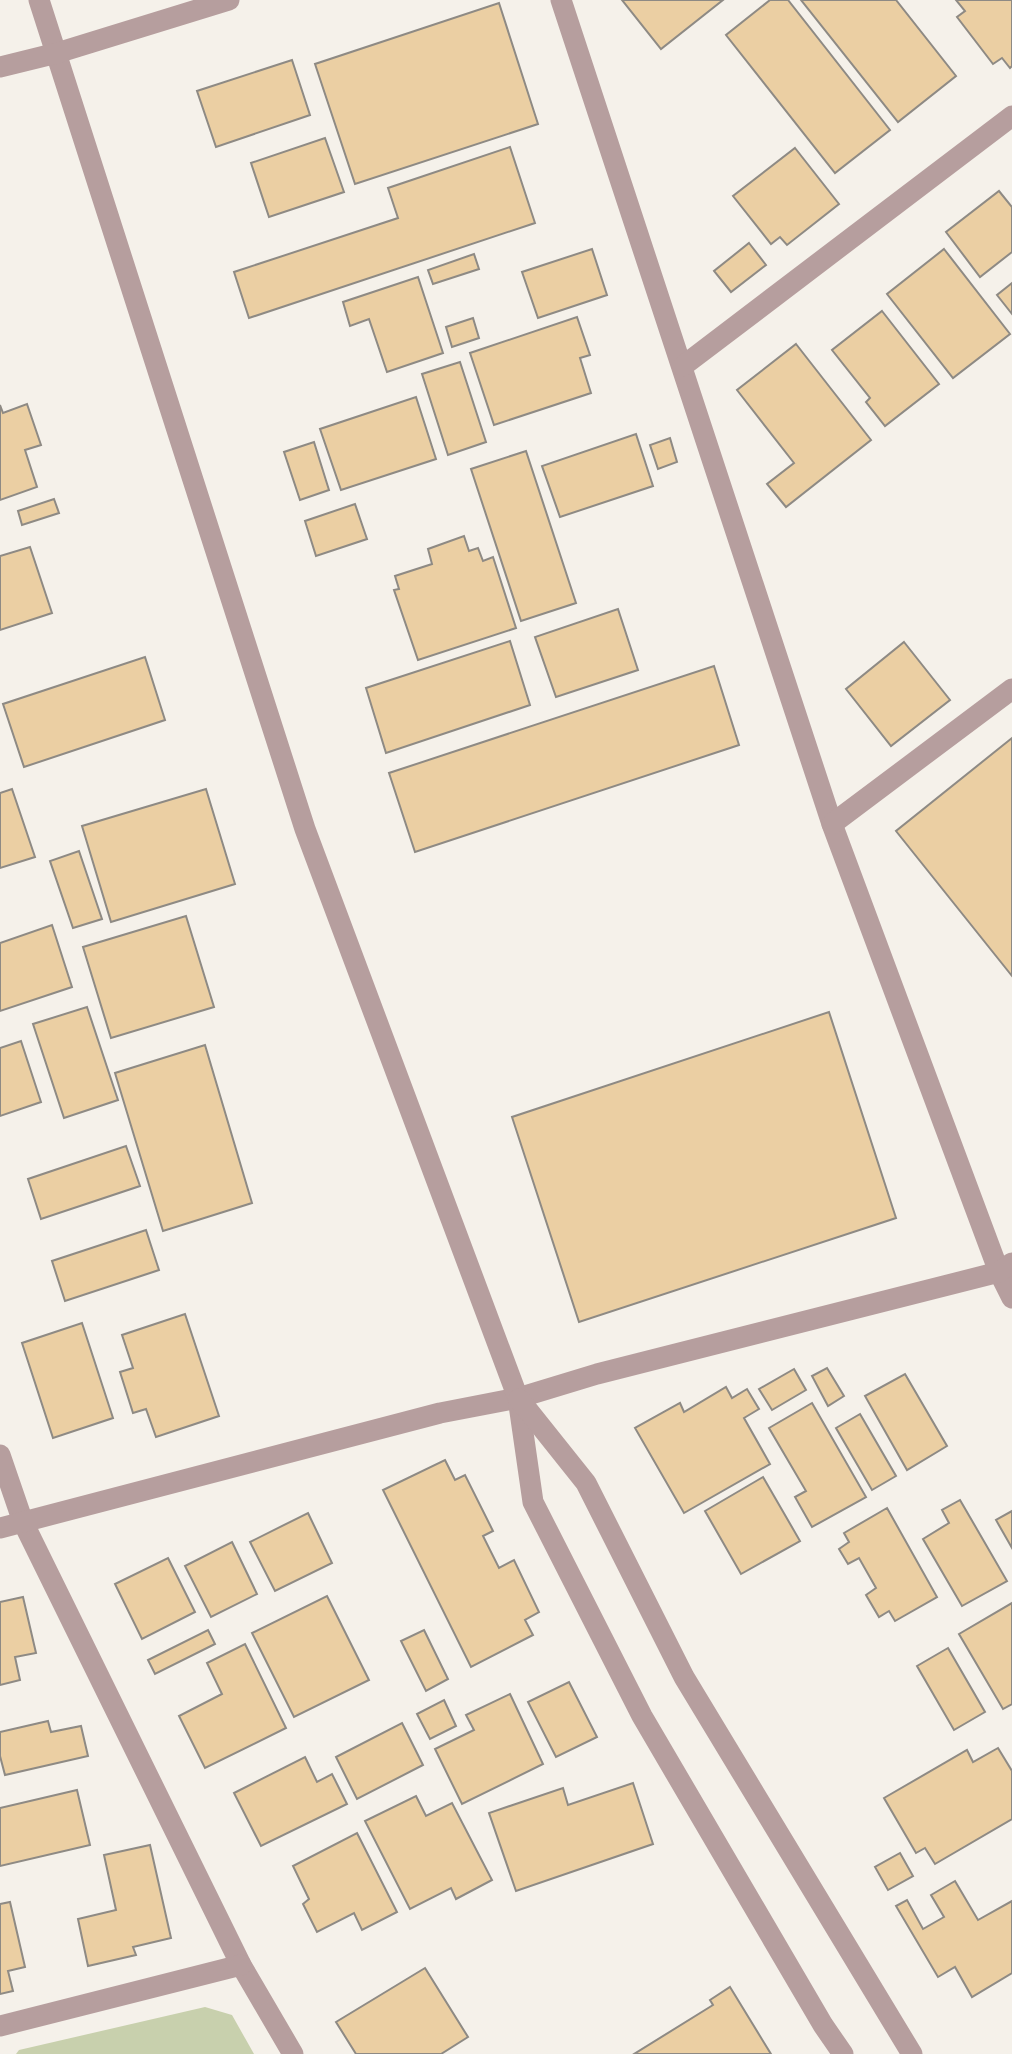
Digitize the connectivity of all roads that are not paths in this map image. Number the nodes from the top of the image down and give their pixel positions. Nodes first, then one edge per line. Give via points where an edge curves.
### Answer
1 (39, 0) edge
2 (229, 0) edge
3 (561, 0) edge
4 (57, 53) junction
5 (0, 67) edge
6 (1012, 116) edge
7 (683, 366) junction
8 (1012, 688) edge
9 (832, 824) junction
10 (1005, 1268) edge
11 (1012, 1298) edge
12 (518, 1398) junction
13 (0, 1455) edge
14 (23, 1522) junction
15 (0, 1528) edge
16 (241, 1965) junction
17 (0, 2026) edge
18 (293, 2054) edge
19 (843, 2054) edge
20 (912, 2054) edge

1 - 4 street
2 - 4 street
3 - 7 street
4 - 5 street
4 - 12 street via 305,829
6 - 7 street
7 - 9 street
8 - 9 street
9 - 10 street
10 - 11 street
10 - 12 street
12 - 14 street via 440,1413
12 - 19 street via 533,1502 642,1716
12 - 20 street via 586,1483 684,1677
13 - 14 street
14 - 15 street
14 - 16 street
16 - 17 street
16 - 18 street

